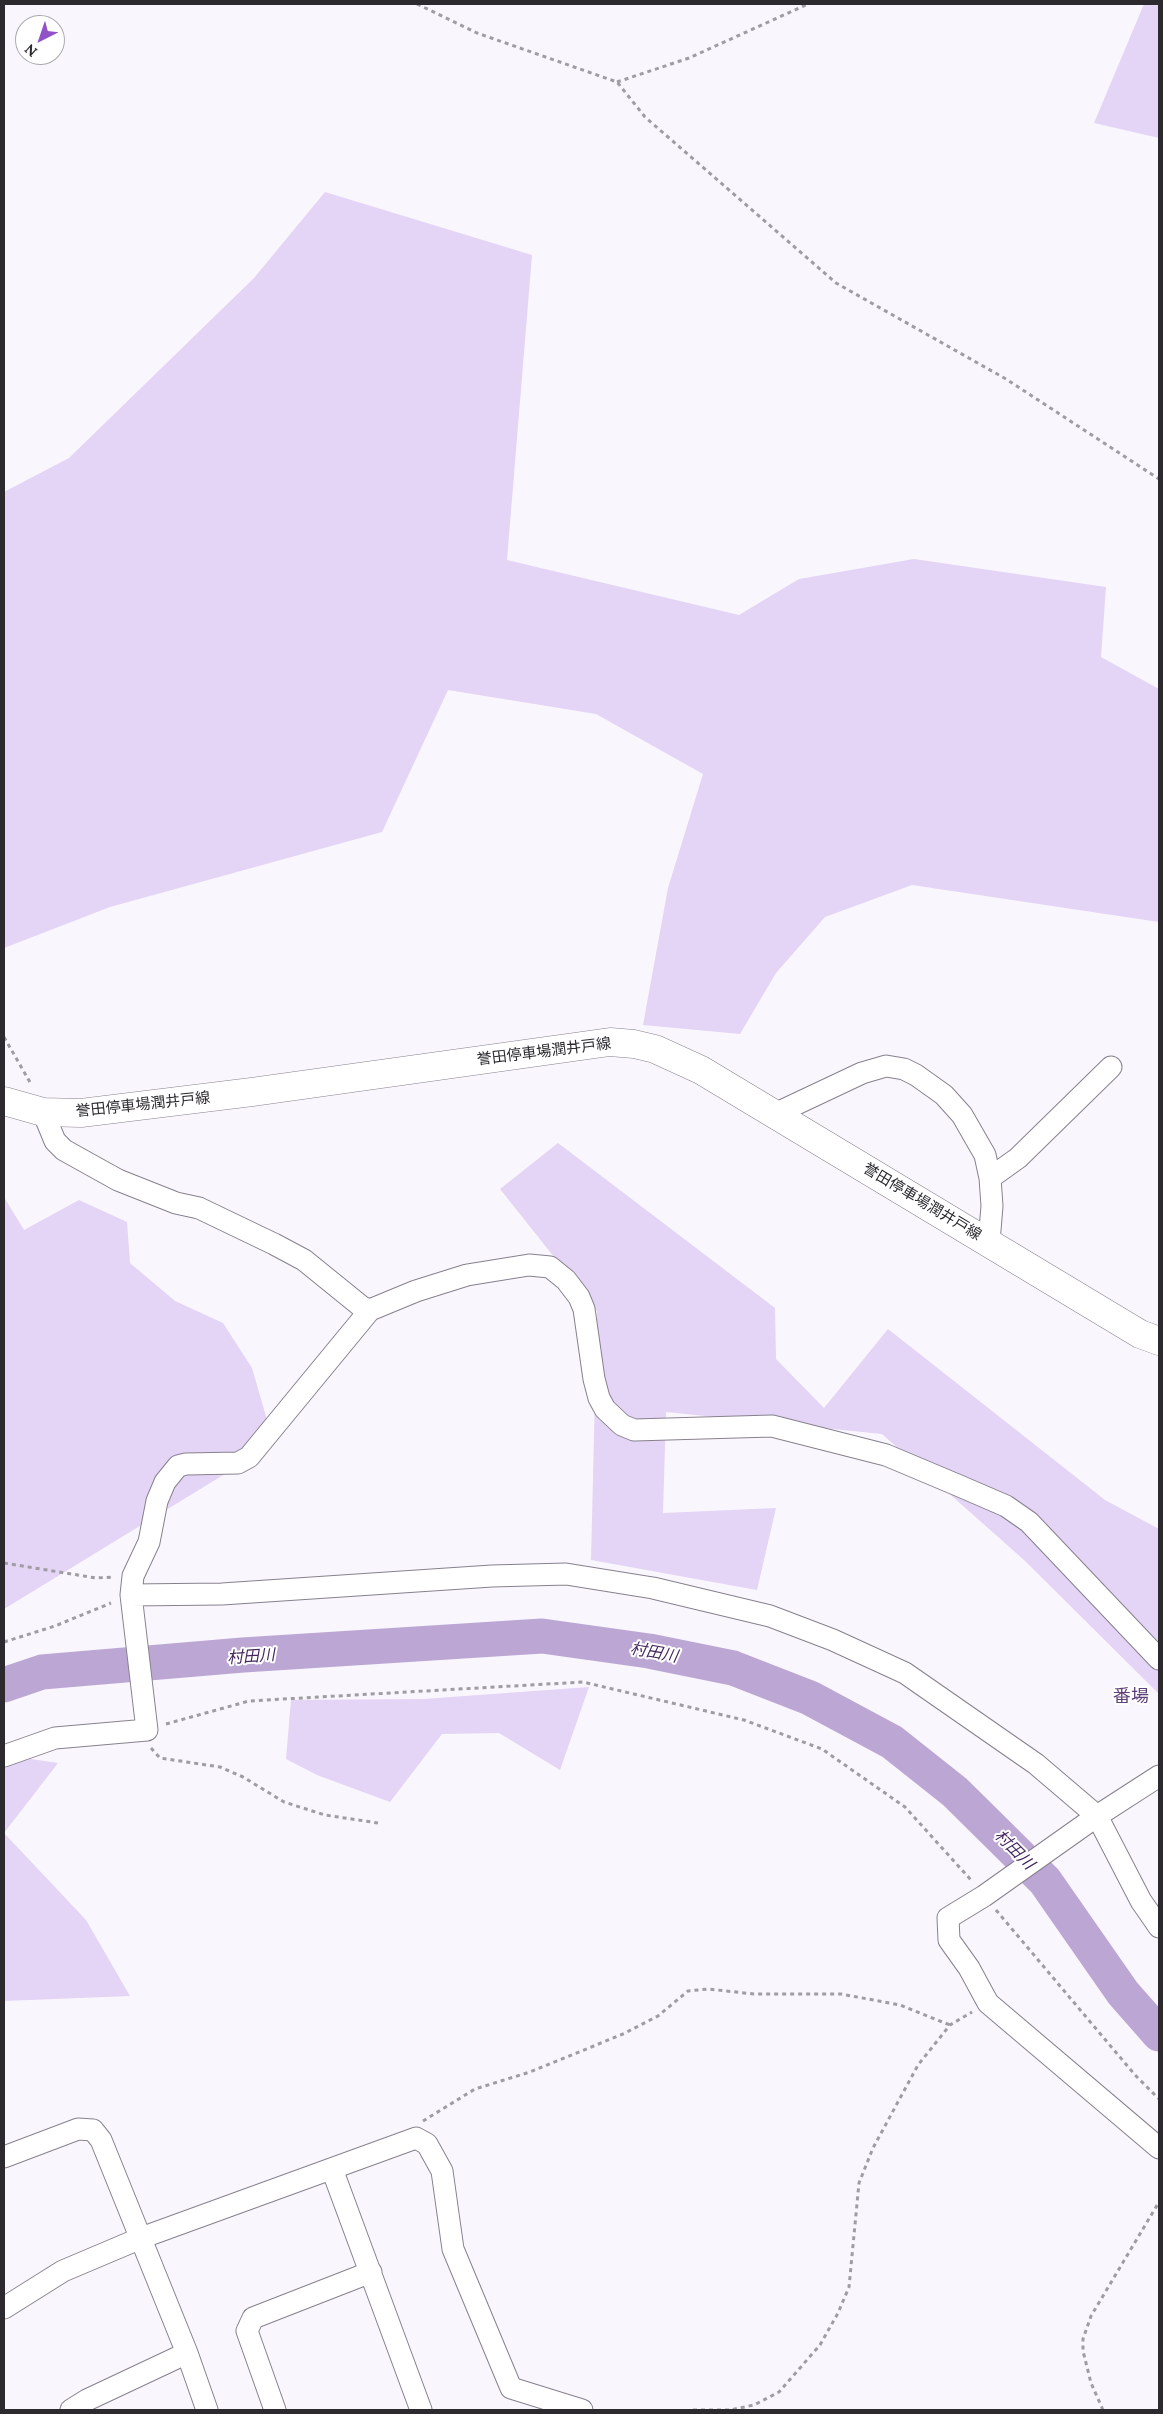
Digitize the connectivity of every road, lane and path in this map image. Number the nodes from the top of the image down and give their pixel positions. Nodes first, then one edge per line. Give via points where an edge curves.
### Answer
1 (417, 4) edge
2 (808, 4) edge
3 (617, 82) junction
4 (1159, 479) edge
5 (4, 1037) edge
6 (1112, 1067) dead end
7 (4, 1101) edge
8 (43, 1112) junction
9 (775, 1114) junction
10 (990, 1178) junction
11 (989, 1242) junction
12 (370, 1310) junction
13 (1159, 1341) edge
14 (4, 1563) edge
15 (132, 1585) junction
16 (4, 1642) edge
17 (1159, 1659) edge
18 (147, 1730) junction
19 (4, 1756) edge
20 (1159, 1776) edge
21 (1098, 1816) junction
22 (378, 1823) dead end
23 (984, 1896) junction
24 (1159, 1927) edge
25 (988, 2003) junction
26 (950, 2025) junction
27 (1159, 2098) edge
28 (400, 2142) junction
29 (1159, 2148) edge
30 (4, 2157) edge
31 (332, 2168) junction
32 (1159, 2202) edge
33 (141, 2238) junction
34 (371, 2272) junction
35 (4, 2308) edge
36 (187, 2353) junction
37 (70, 2410) edge
38 (207, 2410) edge
39 (275, 2410) edge
40 (421, 2410) edge
41 (582, 2410) edge
42 (694, 2410) edge
43 (1103, 2410) edge

1 - 3 path via 477,33
2 - 3 path via 689,58
3 - 4 path via 645,117 836,283 1006,379
5 - 8 path via 27,1073
6 - 10 street via 1018,1158
7 - 8 main road, 誉田停車場潤井戸線
8 - 9 main road, 誉田停車場潤井戸線 via 81,1113 141,1106 610,1042 655,1049 701,1070
8 - 12 street via 55,1141 64,1150 118,1180 176,1203 199,1208 274,1244 304,1260
9 - 10 street via 862,1073 886,1066 904,1069 944,1095 962,1114 985,1155
9 - 11 main road, 誉田停車場潤井戸線
10 - 11 street
11 - 13 main road, 誉田停車場潤井戸線 via 1140,1334
12 - 15 street via 249,1457 238,1462 178,1466 157,1502 149,1542
12 - 17 street via 467,1275 529,1265 550,1267 566,1280 584,1310 599,1398 622,1425 634,1430 772,1426 886,1455 988,1498 1029,1522
14 - 15 path
15 - 16 path via 55,1626
15 - 18 street
15 - 21 street via 222,1594 566,1574 702,1599 770,1616 833,1640 905,1674 1036,1764
18 - 19 street via 55,1738
18 - 22 path via 152,1750 160,1758 220,1767 284,1802 325,1815
18 - 23 path via 249,1701 583,1682 744,1720 822,1749 906,1807
20 - 21 street
21 - 23 street
21 - 24 street via 1141,1901
23 - 25 street via 948,1918 949,1940
23 - 27 path via 1135,2075
25 - 26 path
25 - 29 street
26 - 28 path via 900,2005 841,1994 754,1994 708,1989 688,1992 658,2016 623,2034 530,2072 475,2089 414,2126
26 - 42 path via 918,2065 872,2148 859,2182 849,2287 820,2346 779,2392 754,2405 730,2410
28 - 31 street
28 - 41 street via 416,2138 428,2144 442,2171 453,2249 511,2388
30 - 33 street via 78,2129 93,2130 101,2140
31 - 33 street
31 - 34 street
32 - 43 path via 1091,2316 1083,2338 1082,2351
33 - 35 street via 63,2271
33 - 36 street
34 - 39 street via 253,2318 247,2331
34 - 40 street
36 - 37 street
36 - 38 street

